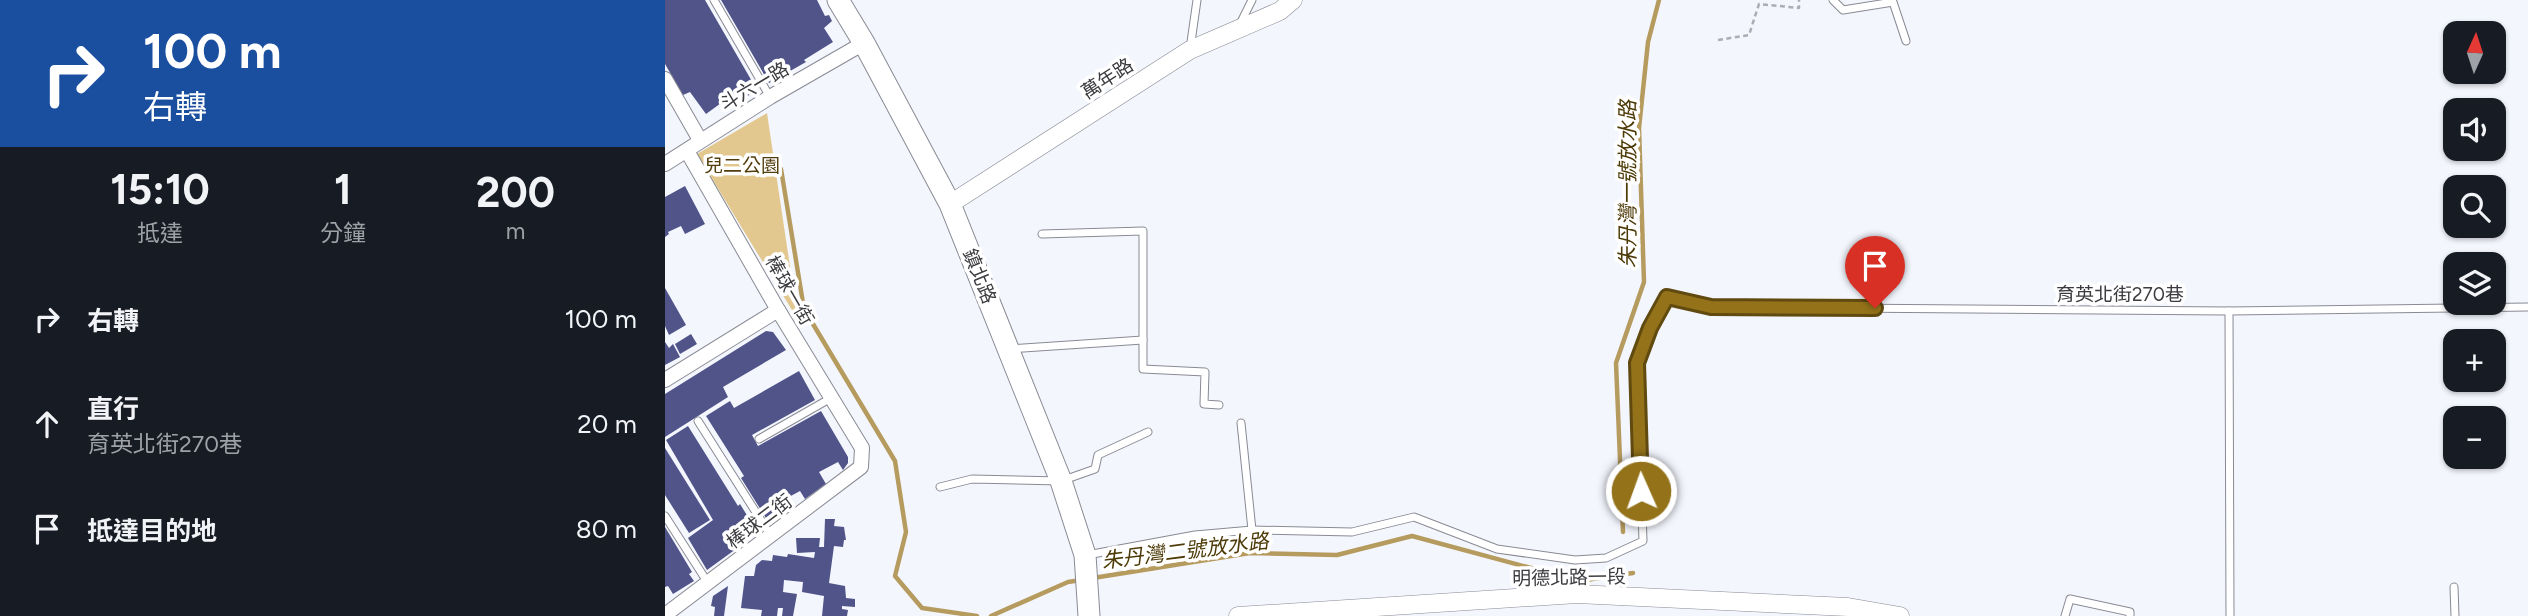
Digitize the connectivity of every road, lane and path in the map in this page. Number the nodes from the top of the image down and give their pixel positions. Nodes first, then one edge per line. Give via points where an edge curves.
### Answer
1 (714, 0) edge
2 (838, 0) edge
3 (1197, 0) edge
4 (1252, 0) edge
5 (1293, 0) edge
6 (1799, 0) edge
7 (1833, 0) edge
8 (1237, 31) junction
9 (1717, 40) dead end
10 (1906, 41) dead end
11 (864, 43) junction
12 (1190, 50) junction
13 (665, 79) edge
14 (770, 97) junction
15 (701, 140) junction
16 (687, 151) junction
17 (667, 157) edge
18 (950, 204) junction
19 (1042, 234) dead end
20 (2528, 307) edge
21 (778, 310) junction
22 (2229, 311) junction
23 (1143, 340) junction
24 (1009, 349) junction
25 (665, 380) edge
26 (832, 398) junction
27 (1219, 405) dead end
28 (698, 421) dead end
29 (1241, 423) dead end
30 (1148, 432) dead end
31 (759, 439) dead end
32 (862, 448) joint
33 (1061, 481) junction
34 (940, 487) dead end
35 (665, 516) edge
36 (1252, 530) junction
37 (771, 537) junction
38 (1085, 561) junction
39 (709, 583) junction
40 (2454, 587) dead end
41 (1088, 609) edge
42 (665, 615) edge
43 (1238, 616) edge
44 (1900, 616) edge
45 (2064, 616) edge
46 (2130, 616) edge
47 (2230, 616) edge
48 (2455, 616) edge

1 - 14 lane
2 - 11 main road, 鎮北路
3 - 12 lane
4 - 8 lane
5 - 8 street, 萬年路
6 - 9 path via 1799,8 1759,4 1749,35
7 - 10 lane via 1843,10 1893,2
8 - 12 street, 萬年路
11 - 14 street, 斗六一路
11 - 18 main road, 鎮北路
12 - 18 street, 萬年路
13 - 15 street
14 - 15 street, 斗六一路
15 - 16 street, 斗六一路
16 - 17 street, 斗六一路
16 - 21 street, 棒球一街
18 - 24 main road, 鎮北路
19 - 23 lane via 1143,231
20 - 22 lane, 育英北街270巷
21 - 25 street
21 - 26 street, 棒球一街
22 - 36 lane, 育英北街270巷 via 1711,307 1667,297 1637,363 1643,541 1606,558 1575,560 1497,549 1414,517 1352,533
22 - 47 lane
23 - 24 lane
23 - 27 lane via 1143,369 1205,372 1204,404
24 - 33 main road, 鎮北路
26 - 31 lane
26 - 32 street, 棒球一街
28 - 37 lane
29 - 36 lane
30 - 33 lane via 1098,455 1095,469
32 - 37 street, 棒球二街 via 861,467
33 - 34 lane via 972,479
33 - 38 main road, 鎮北路
35 - 39 lane
36 - 38 lane via 1195,535
37 - 39 street, 棒球二街
38 - 41 main road, 鎮北路
39 - 42 street, 棒球二街
40 - 48 lane
43 - 44 street, 明德北路一段 via 1577,594 1848,607
45 - 46 lane via 2070,598 2130,612

